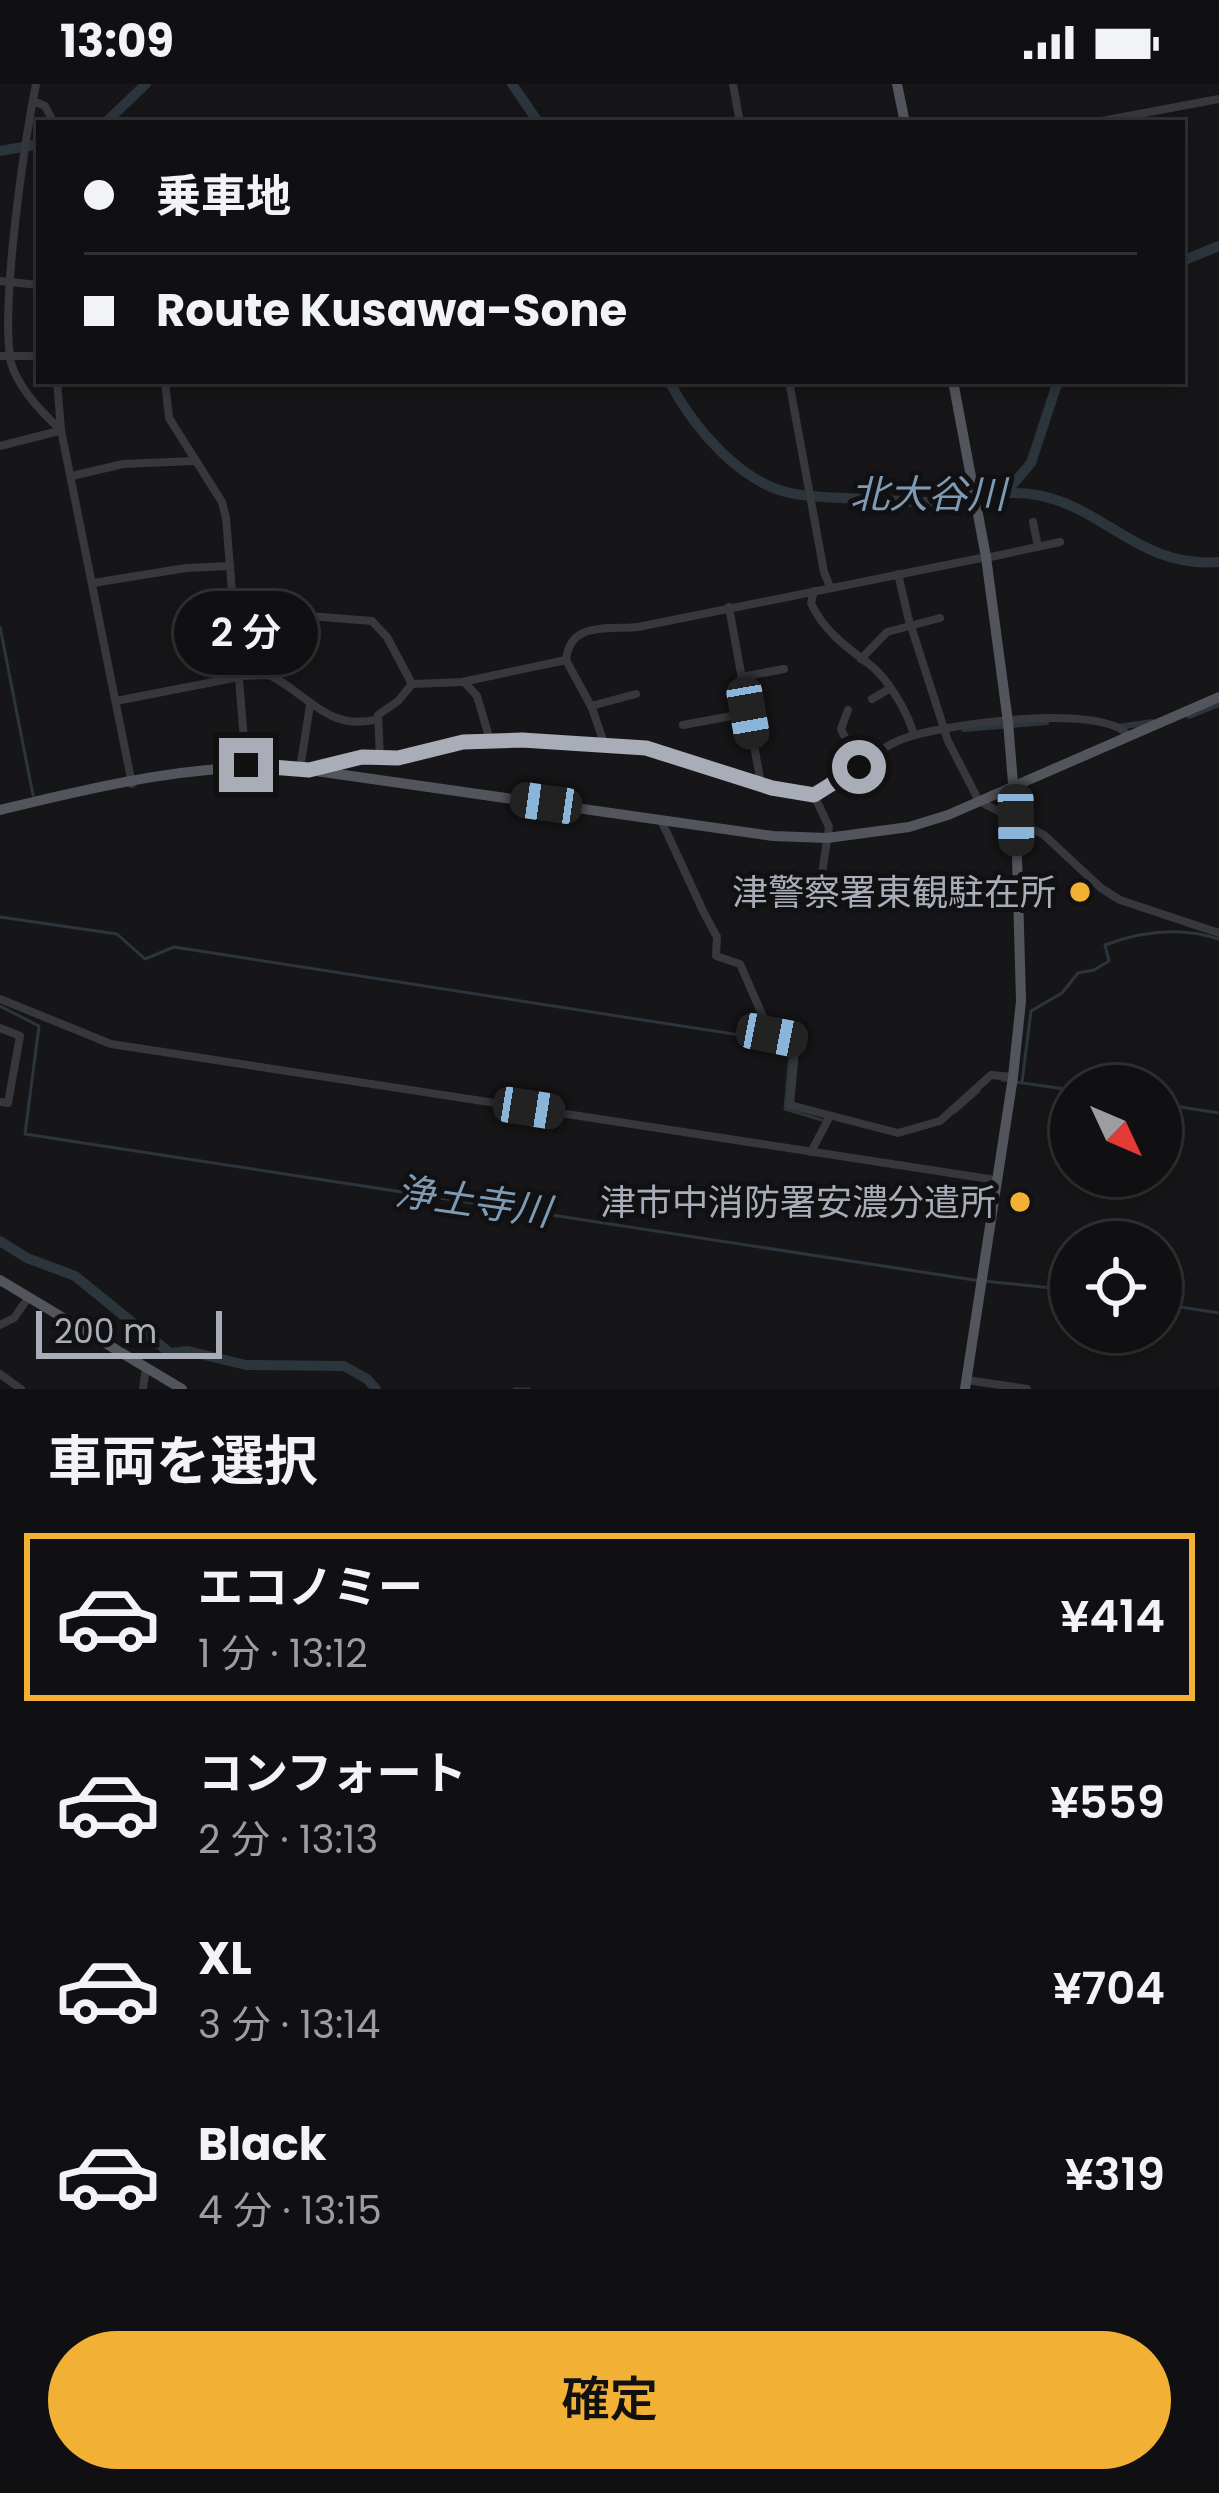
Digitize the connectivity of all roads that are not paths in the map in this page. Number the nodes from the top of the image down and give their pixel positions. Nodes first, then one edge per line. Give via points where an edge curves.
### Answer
1 (36, 84) edge
2 (733, 84) edge
3 (898, 84) edge
4 (1219, 99) edge
5 (33, 101) junction
6 (52, 120) edge
7 (739, 120) edge
8 (904, 120) edge
9 (1107, 120) edge
10 (4, 282) edge
11 (36, 285) edge
12 (4, 354) edge
13 (36, 356) edge
14 (57, 384) edge
15 (165, 384) edge
16 (791, 384) edge
17 (954, 384) edge
18 (61, 430) junction
19 (0, 446) edge
20 (194, 460) junction
21 (72, 476) junction
22 (1033, 522) dead end
23 (1060, 542) dead end
24 (1038, 547) junction
25 (986, 558) junction
26 (230, 566) junction
27 (898, 574) junction
28 (93, 583) junction
29 (830, 587) junction
30 (814, 590) junction
31 (729, 607) junction
32 (940, 618) dead end
33 (910, 623) junction
34 (237, 638) junction
35 (860, 659) junction
36 (566, 660) junction
37 (784, 669) dead end
38 (239, 677) junction
39 (741, 677) junction
40 (462, 682) junction
41 (412, 683) junction
42 (889, 689) junction
43 (636, 694) dead end
44 (1219, 697) edge
45 (872, 699) dead end
46 (116, 701) junction
47 (310, 705) junction
48 (590, 706) junction
49 (848, 710) dead end
50 (748, 713) junction
51 (378, 719) junction
52 (1007, 722) junction
53 (683, 725) dead end
54 (944, 728) junction
55 (1126, 734) junction
56 (914, 735) junction
57 (490, 740) junction
58 (605, 746) junction
59 (380, 758) junction
60 (246, 765) junction
61 (859, 767) junction
62 (305, 769) junction
63 (132, 784) junction
64 (760, 784) junction
65 (1014, 788) junction
66 (814, 795) junction
67 (979, 801) junction
68 (0, 810) edge
69 (662, 820) junction
70 (1016, 820) junction
71 (827, 838) junction
72 (823, 901) dead end
73 (1219, 933) edge
74 (0, 999) edge
75 (0, 1028) edge
76 (1012, 1082) junction
77 (0, 1102) edge
78 (831, 1115) junction
79 (811, 1151) junction
80 (996, 1180) junction
81 (0, 1280) edge
82 (28, 1298) junction
83 (0, 1325) edge
84 (146, 1366) junction
85 (0, 1374) edge
86 (966, 1385) edge
87 (21, 1389) edge
88 (143, 1389) edge
89 (182, 1389) edge
90 (1027, 1389) edge

1 - 5 street
2 - 7 street
3 - 8 main road
4 - 9 street
5 - 6 street
5 - 10 street
10 - 11 street
10 - 12 street
12 - 13 street
12 - 18 street
14 - 18 street
15 - 20 street via 169,418
16 - 29 street
17 - 25 main road
18 - 19 street
18 - 21 street
20 - 21 street
20 - 26 street via 222,502
21 - 28 street
22 - 24 street
23 - 24 street
24 - 25 street
25 - 27 street
25 - 52 main road
26 - 28 street
26 - 34 street
27 - 29 street
27 - 33 street
28 - 46 street
29 - 30 street
30 - 31 street
30 - 35 street via 816,614
31 - 36 street via 587,630
31 - 39 street
32 - 33 street
33 - 35 street via 880,635
33 - 54 street
34 - 38 street
34 - 41 street via 309,616 372,621
35 - 42 street
36 - 40 street
36 - 48 street
37 - 39 street
38 - 46 street
38 - 47 street via 269,675
38 - 60 street
39 - 50 street
40 - 41 street
40 - 57 street via 475,692
41 - 51 street
42 - 45 street
42 - 56 street
43 - 48 street
44 - 55 main road
46 - 63 street
47 - 51 street via 357,723
47 - 62 street
48 - 58 street
49 - 61 street via 841,729
50 - 53 street
50 - 64 street
51 - 59 street
52 - 54 street
52 - 55 street via 1094,718
52 - 65 main road
54 - 56 street
54 - 67 street
55 - 65 main road
56 - 61 street
57 - 58 street
57 - 59 street
58 - 64 street via 662,751
59 - 62 street
60 - 62 main road
60 - 63 main road
61 - 66 street
62 - 69 main road
63 - 68 main road
64 - 66 street
65 - 67 main road
65 - 70 main road
66 - 71 street
67 - 70 street
67 - 71 main road via 909,827
69 - 71 main road
69 - 78 street via 714,926 716,956 740,964 772,1035 796,1040 790,1105
70 - 73 street via 1120,900
70 - 76 main road via 1021,1010
71 - 72 street
74 - 79 street via 111,1045
75 - 77 street via 20,1036 8,1103
76 - 78 street via 991,1075 940,1121 898,1132
76 - 80 main road
78 - 79 street
79 - 80 street
80 - 86 main road
81 - 82 main road
82 - 83 street
82 - 84 main road
84 - 88 street
84 - 89 main road
85 - 87 street
86 - 90 street

